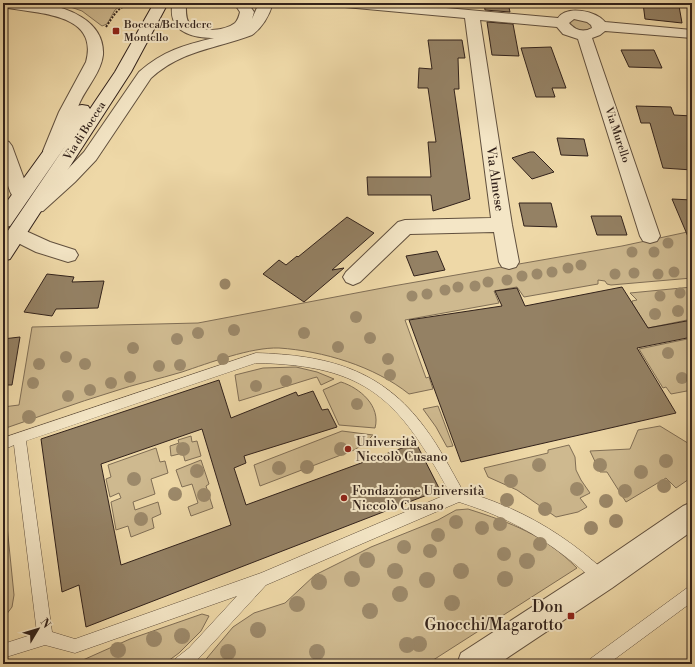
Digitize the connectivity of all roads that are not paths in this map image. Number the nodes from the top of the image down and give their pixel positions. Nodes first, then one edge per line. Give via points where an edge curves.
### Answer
1 (161, 3) edge
2 (179, 3) edge
3 (241, 3) edge
4 (266, 3) edge
5 (345, 3) edge
6 (10, 4) edge
7 (143, 4) road end
8 (446, 7) edge
9 (472, 14) junction
10 (567, 14) edge
11 (600, 26) junction
12 (692, 34) edge
13 (584, 35) junction
14 (3, 146) edge
15 (52, 151) junction
16 (29, 200) junction
17 (3, 220) edge
18 (502, 225) junction
19 (17, 234) junction
20 (650, 236) dead end
21 (3, 254) edge
22 (68, 255) dead end
23 (509, 262) dead end
24 (353, 277) dead end
25 (19, 438) junction
26 (3, 444) edge
27 (459, 496) junction
28 (692, 515) edge
29 (602, 578) junction
30 (261, 580) junction
31 (692, 593) edge
32 (46, 638) junction
33 (3, 651) edge
34 (180, 664) edge
35 (472, 664) edge
36 (595, 664) edge

1 - 16 street, Via di Boccea via 124,72
2 - 3 street via 180,19 185,27 202,34 213,34 232,30 244,22 248,12
4 - 16 street via 260,20 247,32 182,50 152,68 90,156 70,178
5 - 8 street
6 - 15 street via 44,8 70,16 86,26 94,43 94,60 72,100
7 - 15 street, Via di Boccea via 109,68
8 - 9 street
9 - 10 street
9 - 18 street, Via Almese
10 - 11 street via 591,18
10 - 13 street via 566,29
11 - 12 street
11 - 13 street via 594,33
13 - 20 street, Via Murello
14 - 16 street
15 - 16 street, Via di Boccea
16 - 17 street, Via di Boccea
16 - 19 street, Via di Boccea
18 - 23 street
18 - 24 street, Via Almese via 405,227
19 - 21 street, Via di Boccea
19 - 22 street via 43,247
25 - 26 lane
25 - 27 lane via 256,358 283,358 346,373 384,393 424,437
25 - 32 lane
27 - 29 lane via 494,507 540,529 572,550
27 - 30 lane
28 - 29 street
29 - 35 street
30 - 32 lane via 75,646
30 - 34 lane via 194,653
31 - 36 lane
32 - 33 lane

